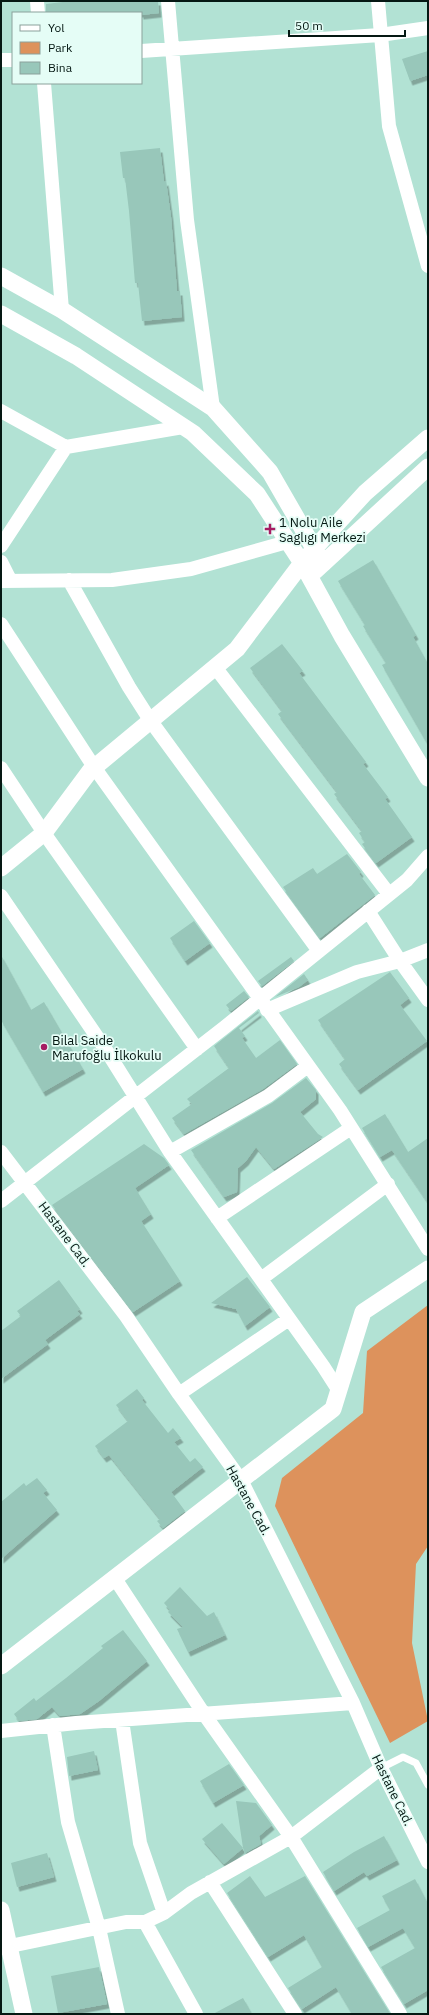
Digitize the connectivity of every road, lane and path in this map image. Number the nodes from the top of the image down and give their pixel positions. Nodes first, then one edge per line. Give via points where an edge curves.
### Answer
1 (37, 1) edge
2 (168, 1) edge
3 (378, 1) edge
4 (38, 12) edge
5 (428, 28) edge
6 (380, 35) junction
7 (172, 50) junction
8 (142, 52) edge
9 (1, 60) edge
10 (12, 60) edge
11 (44, 84) edge
12 (428, 266) edge
13 (1, 276) edge
14 (62, 310) junction
15 (1, 314) edge
16 (213, 408) junction
17 (1, 411) edge
18 (183, 427) junction
19 (428, 438) edge
20 (66, 447) junction
21 (428, 467) edge
22 (287, 542) junction
23 (1, 546) edge
24 (314, 549) junction
25 (1, 562) edge
26 (323, 564) junction
27 (306, 570) junction
28 (5, 580) edge
29 (69, 580) junction
30 (1, 624) edge
31 (215, 667) junction
32 (150, 720) junction
33 (94, 767) junction
34 (1, 768) edge
35 (428, 778) edge
36 (44, 833) junction
37 (428, 856) edge
38 (1, 868) edge
39 (389, 894) junction
40 (1, 896) edge
41 (368, 911) junction
42 (428, 950) edge
43 (319, 951) junction
44 (400, 961) junction
45 (428, 1000) edge
46 (264, 1005) junction
47 (197, 1050) junction
48 (308, 1066) junction
49 (136, 1096) junction
50 (351, 1128) junction
51 (1, 1152) edge
52 (170, 1152) junction
53 (25, 1182) junction
54 (388, 1184) junction
55 (1, 1201) edge
56 (217, 1218) junction
57 (428, 1249) edge
58 (428, 1269) edge
59 (261, 1279) junction
60 (289, 1319) junction
61 (339, 1391) junction
62 (179, 1394) junction
63 (241, 1480) junction
64 (114, 1577) junction
65 (1, 1666) edge
66 (353, 1703) junction
67 (204, 1714) junction
68 (122, 1720) junction
69 (53, 1726) junction
70 (1, 1731) edge
71 (381, 1768) junction
72 (428, 1785) edge
73 (291, 1837) junction
74 (428, 1862) edge
75 (210, 1882) junction
76 (1, 1910) edge
77 (164, 1913) junction
78 (145, 1922) junction
79 (99, 1928) junction
80 (5, 1947) edge
81 (24, 2014) edge
82 (118, 2014) edge
83 (196, 2014) edge
84 (295, 2014) edge
85 (400, 2014) edge

1 - 4 street
2 - 7 street
3 - 6 street
5 - 6 street
6 - 7 street
6 - 12 street via 389,126
7 - 8 street
7 - 16 street via 187,220
9 - 10 street
11 - 14 street
13 - 14 street
14 - 16 street
15 - 18 street via 76,356
16 - 24 street via 270,472
17 - 20 street
18 - 20 street
18 - 22 street via 193,433 257,494
19 - 24 street via 365,493
20 - 23 street
21 - 26 street
22 - 27 street
22 - 29 street via 191,570 112,580
24 - 26 street
24 - 27 street
25 - 28 street
26 - 27 street
27 - 31 street via 237,649
27 - 35 street via 342,636
28 - 29 street
29 - 32 street
30 - 33 street
31 - 32 street
31 - 39 street
32 - 33 street
32 - 43 street
33 - 36 street
33 - 46 street
34 - 36 street
36 - 38 street
36 - 47 street
37 - 39 street via 407,880
39 - 41 street
40 - 49 street
41 - 43 street
41 - 44 street
42 - 44 street
43 - 46 street
44 - 45 street
44 - 46 street via 357,972
46 - 47 street
46 - 48 street
47 - 49 street
48 - 50 street
48 - 52 street via 268,1096
49 - 52 street
49 - 53 street
50 - 54 street
50 - 56 street
51 - 53 street, Hastane Cad.
52 - 56 street
53 - 55 street
53 - 62 street, Hastane Cad. via 126,1316
54 - 57 street
54 - 59 street
56 - 59 street
58 - 61 street via 363,1312
59 - 60 street
60 - 61 street
60 - 62 street
61 - 63 street via 333,1409
62 - 63 street, Hastane Cad.
63 - 64 street
63 - 66 street, Hastane Cad.
64 - 65 street
64 - 67 street
66 - 67 street
66 - 71 street, Hastane Cad.
67 - 68 street
67 - 73 street
68 - 69 street
68 - 77 street via 140,1842
69 - 70 street
69 - 79 street via 68,1822
71 - 72 lane via 403,1757 416,1763
71 - 73 street
71 - 74 street, Hastane Cad.
73 - 75 street
73 - 85 street
75 - 77 street
75 - 84 street
76 - 80 street
77 - 78 street
78 - 79 street via 126,1922
78 - 83 street
79 - 80 street
79 - 82 street
80 - 81 street

